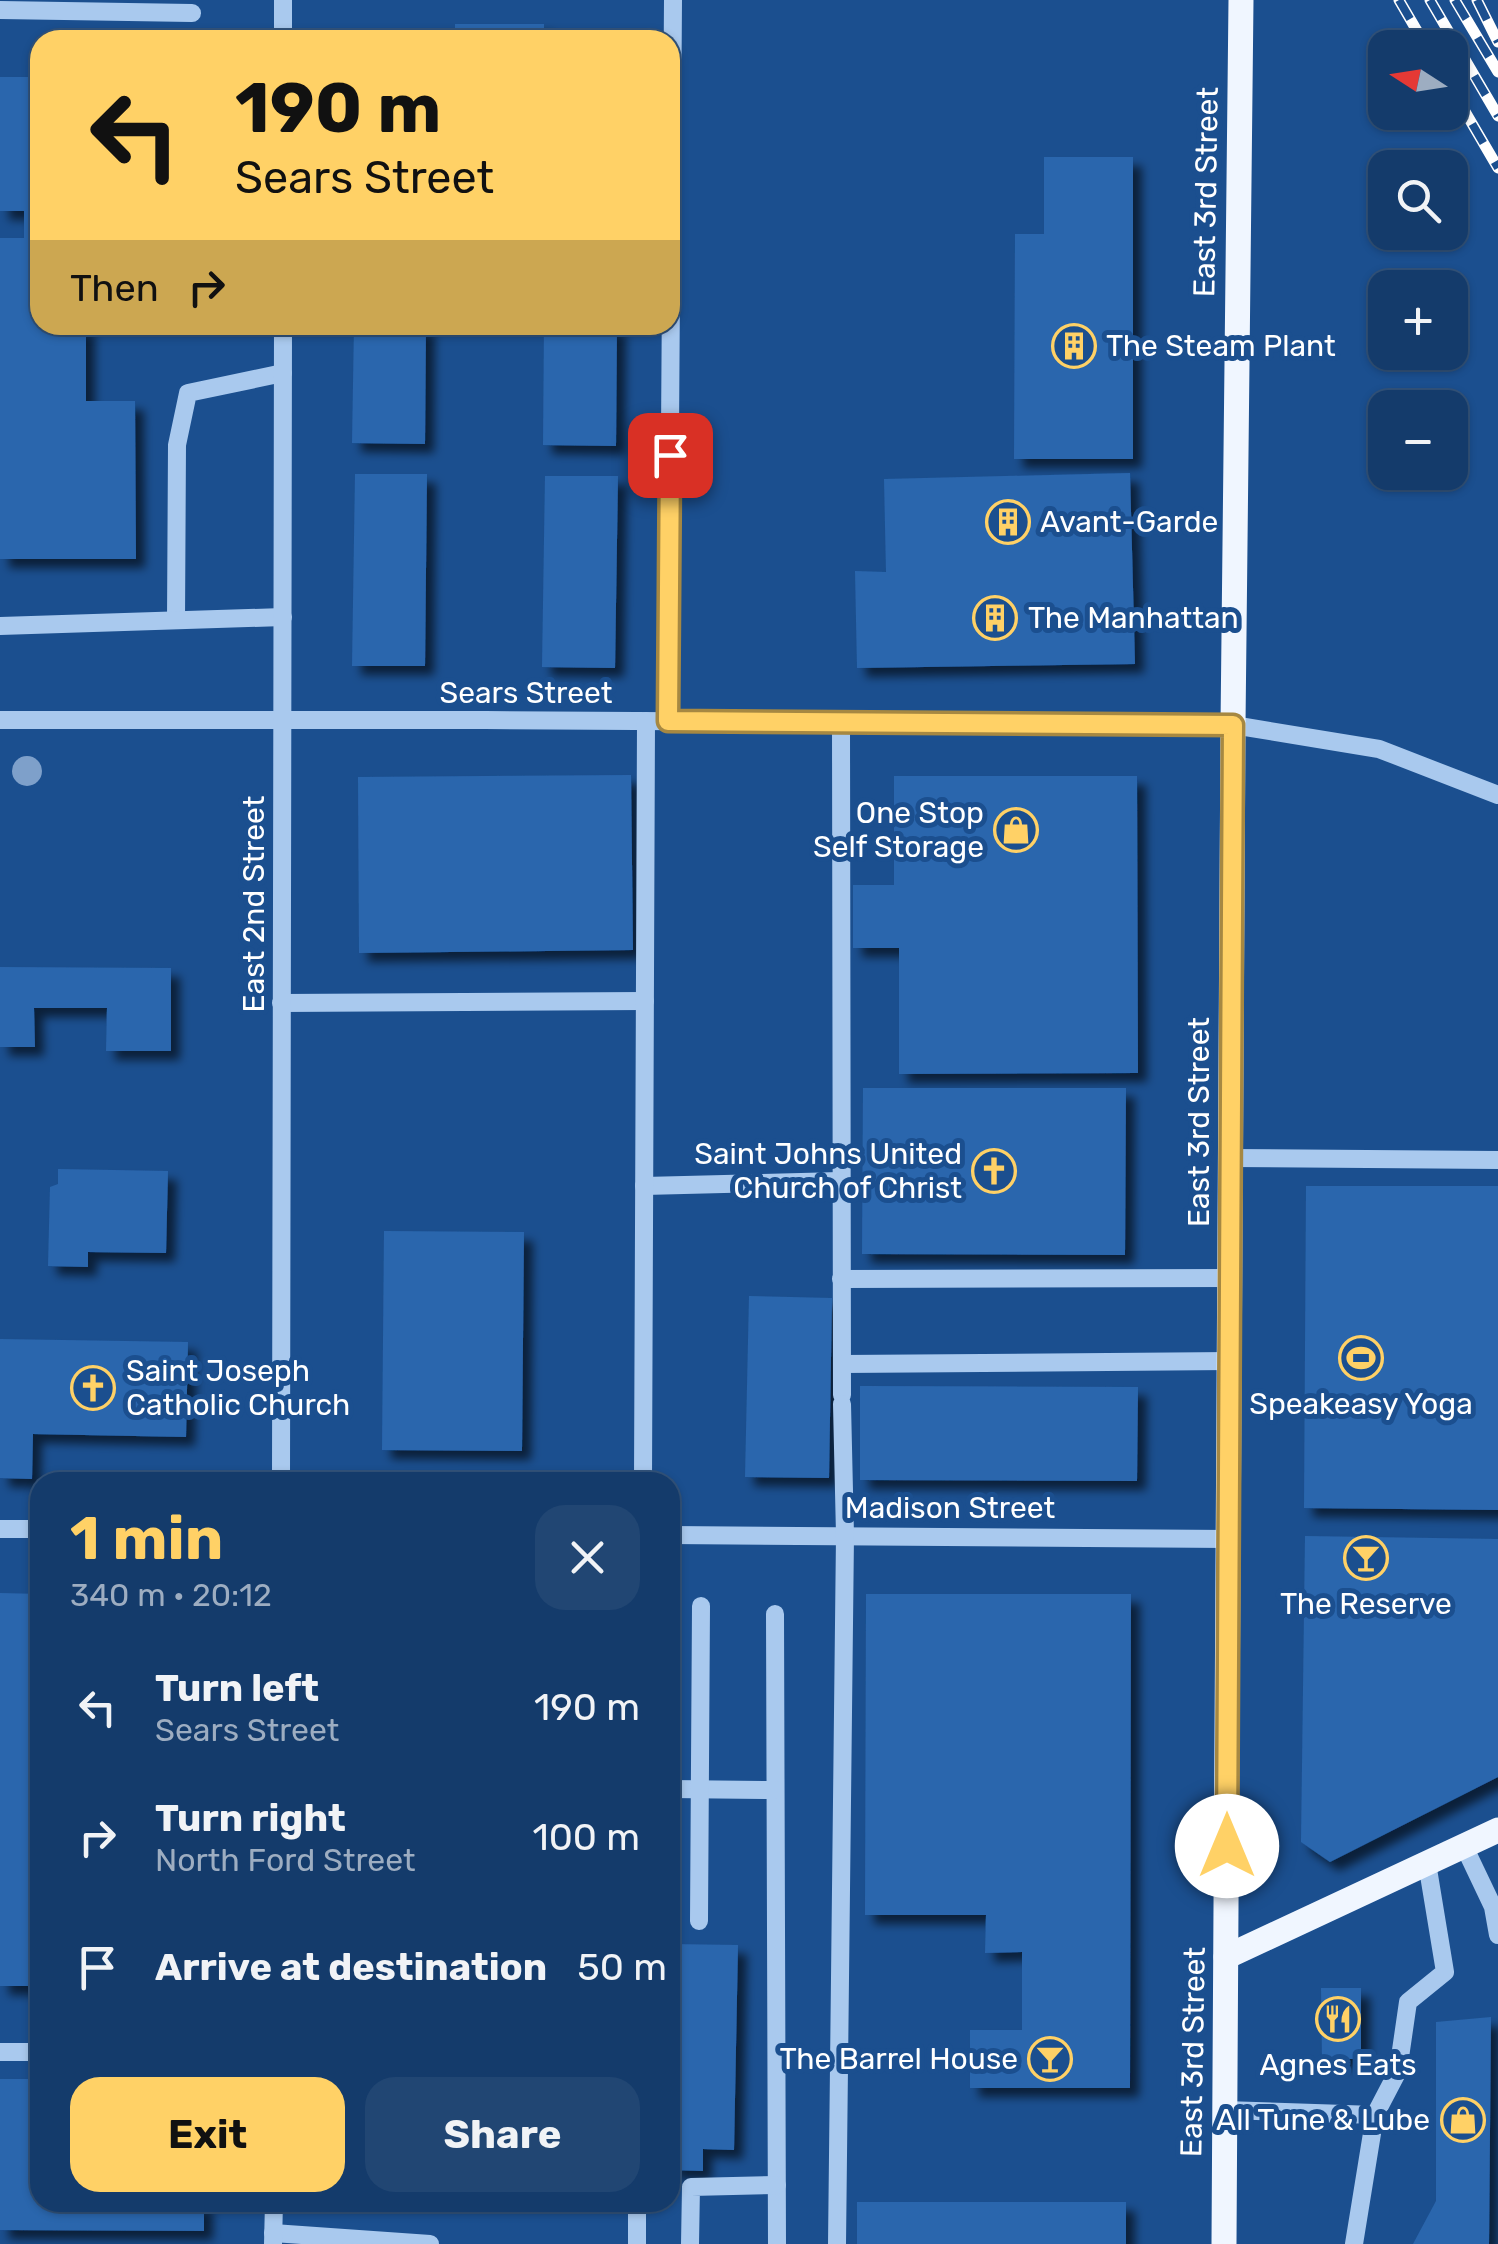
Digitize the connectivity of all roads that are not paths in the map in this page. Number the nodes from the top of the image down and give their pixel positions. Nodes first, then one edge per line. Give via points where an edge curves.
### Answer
1 (283, 0) edge
2 (673, 0) edge
3 (1241, 0) edge
4 (34, 5) edge
5 (0, 10) edge
6 (192, 12) dead end
7 (283, 30) edge
8 (673, 30) edge
9 (283, 335) edge
10 (671, 335) edge
11 (283, 373) junction
12 (282, 616) junction
13 (176, 620) junction
14 (0, 626) edge
15 (0, 720) edge
16 (283, 720) junction
17 (646, 720) junction
18 (668, 721) junction
19 (841, 722) junction
20 (1233, 725) junction
21 (1498, 795) edge
22 (645, 1001) junction
23 (282, 1003) junction
24 (1232, 1158) junction
25 (1498, 1160) edge
26 (840, 1181) junction
27 (644, 1186) junction
28 (1231, 1278) junction
29 (841, 1279) junction
30 (1231, 1360) junction
31 (842, 1364) junction
32 (281, 1472) edge
33 (644, 1472) edge
34 (0, 1528) edge
35 (30, 1529) edge
36 (845, 1534) junction
37 (680, 1535) edge
38 (1229, 1538) junction
39 (701, 1606) dead end
40 (775, 1614) dead end
41 (680, 1789) edge
42 (700, 1789) junction
43 (775, 1790) junction
44 (1498, 1830) edge
45 (1464, 1846) junction
46 (1427, 1863) junction
47 (699, 1920) dead end
48 (1498, 1935) edge
49 (1226, 1956) junction
50 (0, 2052) edge
51 (30, 2052) edge
52 (1224, 2110) junction
53 (1374, 2115) junction
54 (777, 2186) junction
55 (274, 2212) edge
56 (637, 2212) edge
57 (273, 2238) edge
58 (430, 2244) edge
59 (637, 2244) edge
60 (690, 2244) edge
61 (777, 2244) edge
62 (837, 2244) edge
63 (1224, 2244) edge
64 (1354, 2244) edge

1 - 7 street
2 - 8 street
3 - 20 main road, East 3rd Street
4 - 5 street
4 - 6 street
9 - 11 street, East 2nd Street
10 - 18 street
11 - 12 street, East 2nd Street
11 - 13 street via 188,393 178,445
12 - 13 street
12 - 16 street, East 2nd Street
13 - 14 street
15 - 16 street, Sears Street
16 - 17 street, Sears Street
16 - 23 street, East 2nd Street
17 - 18 street, Sears Street
17 - 22 street
18 - 19 street, Sears Street
19 - 20 street, Sears Street
19 - 26 street
20 - 21 street, Sears Street via 1379,749
20 - 24 main road, East 3rd Street
22 - 23 street
22 - 27 street
23 - 32 street, East 2nd Street
24 - 25 street
24 - 28 main road, East 3rd Street
26 - 27 street
26 - 29 street
27 - 33 street
28 - 29 street
28 - 30 main road, East 3rd Street
29 - 31 street
30 - 31 street
30 - 38 main road, East 3rd Street
31 - 36 street
34 - 35 street
36 - 37 street, Madison Street
36 - 38 street, Madison Street
36 - 62 street
38 - 49 main road, East 3rd Street
39 - 42 street
40 - 43 street
41 - 42 street
42 - 43 street
42 - 47 street
43 - 54 street
44 - 45 main road
45 - 46 main road
45 - 48 street via 1493,1906
46 - 49 main road
46 - 53 street via 1445,1972 1408,2002 1398,2070
49 - 52 main road, East 3rd Street
50 - 51 street
52 - 53 street
52 - 63 main road, East 3rd Street
53 - 64 street
54 - 60 street via 691,2187
54 - 61 street
55 - 57 street
56 - 59 street
57 - 58 street

